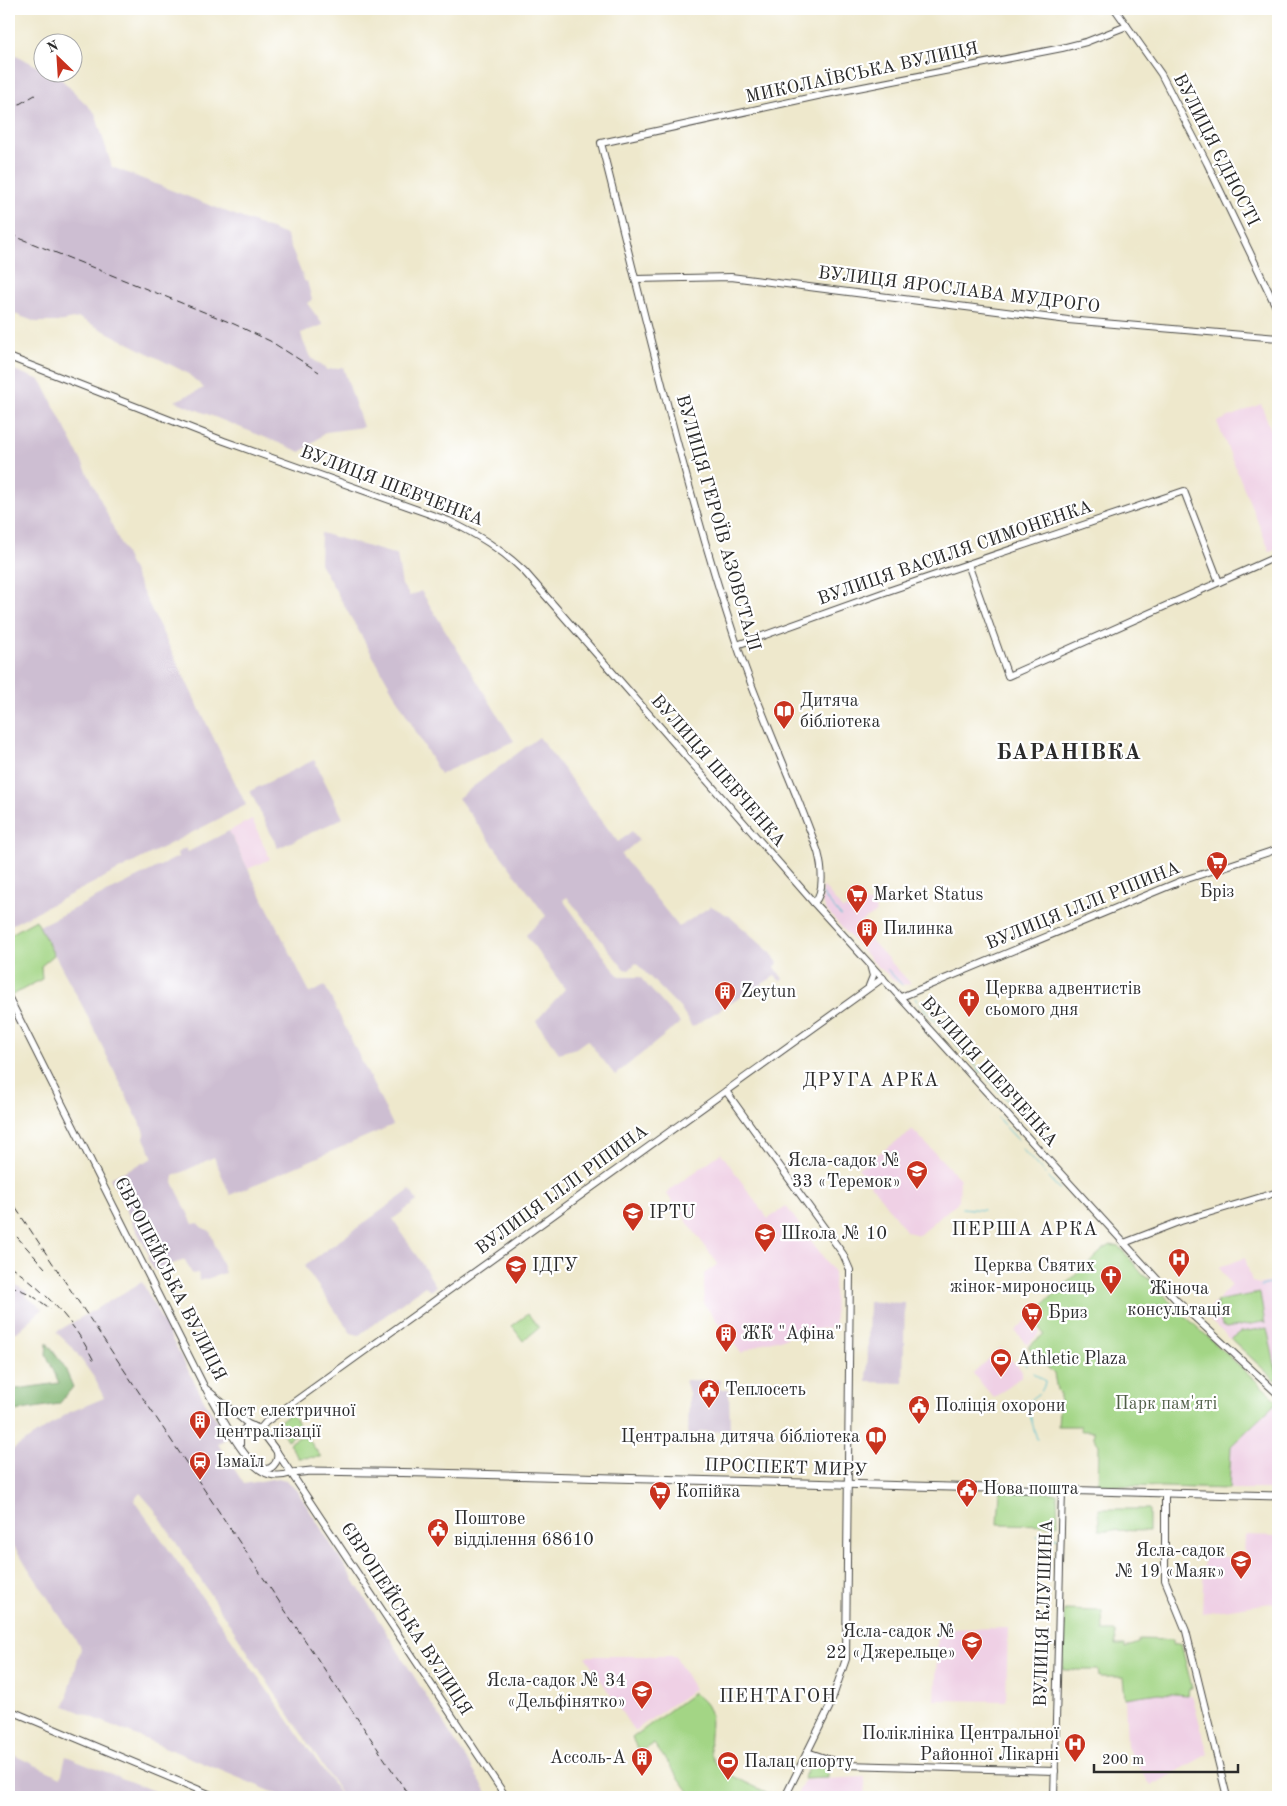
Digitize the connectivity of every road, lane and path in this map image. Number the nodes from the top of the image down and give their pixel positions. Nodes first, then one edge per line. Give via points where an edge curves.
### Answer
1 (1115, 9) edge
2 (1127, 26) junction
3 (601, 143) joint
4 (636, 279) junction
5 (1278, 311) edge
6 (1278, 338) edge
7 (9, 357) edge
8 (1278, 556) edge
9 (968, 564) junction
10 (1219, 582) junction
11 (737, 645) junction
12 (1278, 849) edge
13 (814, 903) junction
14 (866, 960) junction
15 (883, 978) junction
16 (922, 988) junction
17 (863, 992) junction
18 (901, 997) junction
19 (9, 998) edge
20 (917, 1015) junction
21 (726, 1092) junction
22 (1278, 1192) edge
23 (1124, 1243) junction
24 (206, 1388) junction
25 (1278, 1394) edge
26 (226, 1406) junction
27 (219, 1412) junction
28 (252, 1426) junction
29 (260, 1429) junction
30 (241, 1446) junction
31 (275, 1449) junction
32 (258, 1468) junction
33 (292, 1473) junction
34 (848, 1485) junction
35 (1062, 1490) junction
36 (1165, 1493) junction
37 (1278, 1496) edge
38 (9, 1710) edge
39 (807, 1752) junction
40 (1055, 1771) junction
41 (216, 1797) edge
42 (506, 1797) edge
43 (784, 1797) edge
44 (1054, 1797) edge
45 (1227, 1797) edge

1 - 2 street, ВУЛИЦЯ ЄДНОСТІ
2 - 3 street, МИКОЛАЇВСЬКА ВУЛИЦЯ via 1069,47 822,95
2 - 5 street, ВУЛИЦЯ ЄДНОСТІ via 1165,82
3 - 4 street, ВУЛИЦЯ ГЕРОЇВ АЗОВСТАЛІ
4 - 6 street, ВУЛИЦЯ ЯРОСЛАВА МУДРОГО via 749,279 1068,320
4 - 11 street, ВУЛИЦЯ ГЕРОЇВ АЗОВСТАЛІ via 678,443
7 - 13 street, ВУЛИЦЯ ШЕВЧЕНКА via 484,538 524,571
8 - 10 street
9 - 10 street, ВУЛИЦЯ ВАСИЛЯ СИМОНЕНКА via 1184,491
9 - 10 street via 1008,676
9 - 11 street, ВУЛИЦЯ ВАСИЛЯ СИМОНЕНКА
11 - 13 street, ВУЛИЦЯ ГЕРОЇВ АЗОВСТАЛІ via 818,852 820,885
12 - 16 street, ВУЛИЦЯ ІЛЛІ РІПИНА via 1182,881
13 - 14 street, ВУЛИЦЯ ШЕВЧЕНКА
14 - 15 street, ВУЛИЦЯ ШЕВЧЕНКА
14 - 17 street via 873,976
15 - 17 street, ВУЛИЦЯ ІЛЛІ РІПИНА
15 - 18 street, ВУЛИЦЯ ШЕВЧЕНКА
16 - 18 street, ВУЛИЦЯ ІЛЛІ РІПИНА
16 - 20 street via 912,998
17 - 21 street, ВУЛИЦЯ ІЛЛІ РІПИНА
18 - 20 street, ВУЛИЦЯ ШЕВЧЕНКА
19 - 24 street, ЄВРОПЕЙСЬКА ВУЛИЦЯ
20 - 23 street, ВУЛИЦЯ ШЕВЧЕНКА
21 - 29 street, ВУЛИЦЯ ІЛЛІ РІПИНА via 357,1355
21 - 34 street via 849,1264
22 - 23 street via 1182,1221
23 - 25 street, ВУЛИЦЯ ШЕВЧЕНКА via 1177,1302
24 - 26 street, ЄВРОПЕЙСЬКА ВУЛИЦЯ
24 - 27 street
26 - 27 street
26 - 28 street, ЄВРОПЕЙСЬКА ВУЛИЦЯ
27 - 30 street
28 - 29 street, ЄВРОПЕЙСЬКА ВУЛИЦЯ
28 - 30 street via 240,1433 238,1440
29 - 31 street, ЄВРОПЕЙСЬКА ВУЛИЦЯ
30 - 32 street
31 - 32 street via 278,1457 274,1465 267,1469
31 - 33 street, ЄВРОПЕЙСЬКА ВУЛИЦЯ
32 - 33 street via 269,1474
33 - 34 main road, ПРОСПЕКТ МИРУ
33 - 42 street, ЄВРОПЕЙСЬКА ВУЛИЦЯ
34 - 35 main road, ПРОСПЕКТ МИРУ
34 - 39 street via 846,1659 829,1708
35 - 36 main road, ПРОСПЕКТ МИРУ
35 - 40 street, ВУЛИЦЯ КЛУШИНА
36 - 37 main road, ПРОСПЕКТ МИРУ
36 - 45 street via 1165,1580 1186,1631
38 - 41 street
39 - 40 street via 846,1765
39 - 43 street
40 - 44 street, ВУЛИЦЯ КЛУШИНА

